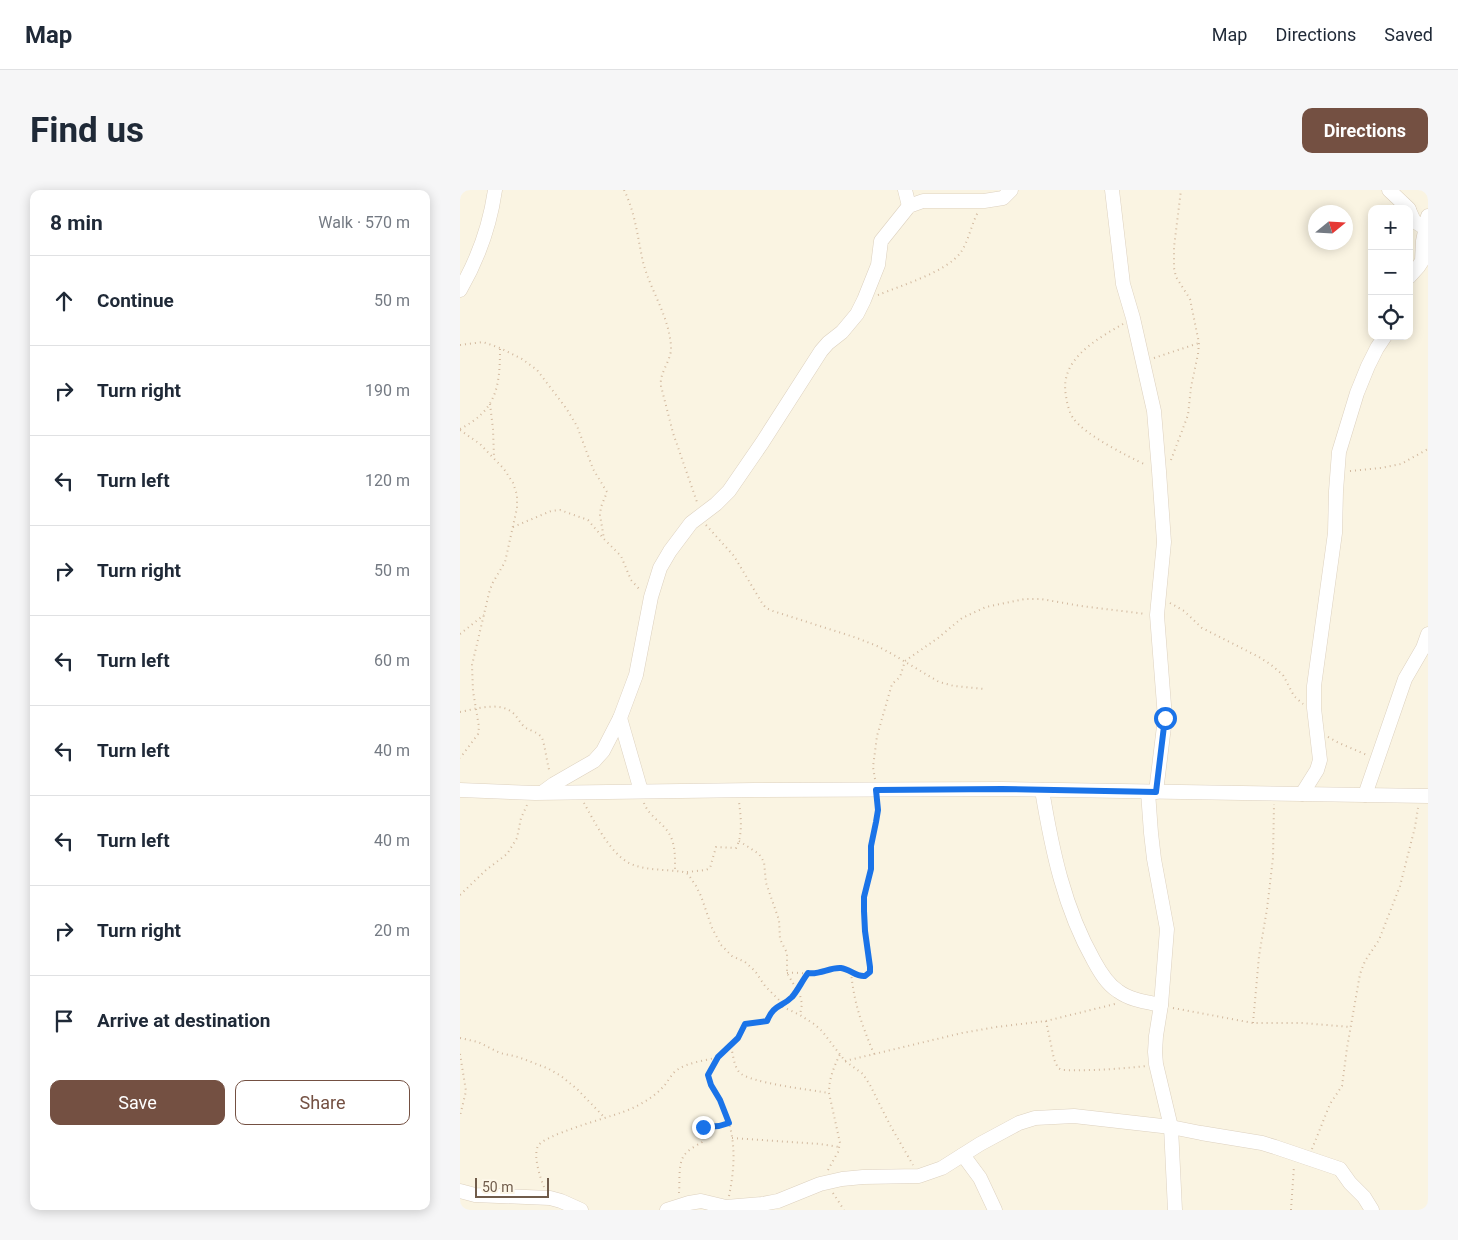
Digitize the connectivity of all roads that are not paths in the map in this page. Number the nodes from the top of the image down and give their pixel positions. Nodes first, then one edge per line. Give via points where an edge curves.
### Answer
1 (495, 190) edge
2 (905, 190) edge
3 (1011, 190) edge
4 (1112, 190) edge
5 (1389, 190) edge
6 (1405, 205) edge
7 (909, 206) junction
8 (1413, 219) edge
9 (1427, 226) edge
10 (1413, 273) edge
11 (460, 290) edge
12 (1383, 340) edge
13 (1428, 634) edge
14 (620, 718) junction
15 (460, 790) edge
16 (1042, 790) junction
17 (642, 791) junction
18 (1152, 792) junction
19 (539, 793) junction
20 (1302, 794) junction
21 (1365, 795) junction
22 (1423, 796) edge
23 (1161, 1006) junction
24 (1171, 1126) junction
25 (963, 1155) junction
26 (460, 1191) edge
27 (558, 1203) edge
28 (673, 1208) edge
29 (581, 1210) edge
30 (995, 1210) edge
31 (1175, 1210) edge
32 (1372, 1210) edge

1 - 11 street via 482,243
2 - 7 street
3 - 7 street via 1003,198 984,201 923,201
4 - 18 street via 1123,284 1164,467 1164,542 1158,615 1165,718
5 - 6 street
7 - 14 street via 881,241 878,265 857,314 821,351 729,491 691,523 670,550 660,568 651,597 636,675
8 - 9 street
9 - 10 street via 1422,261
12 - 20 street via 1357,393 1339,452 1336,533 1314,686 1320,760
13 - 21 street via 1405,679
14 - 17 street
14 - 19 street via 603,752
15 - 19 street
16 - 17 street
16 - 18 street
16 - 23 street via 1056,864 1075,922 1089,952 1116,990 1131,999
17 - 19 street
18 - 20 street
18 - 23 street via 1151,833 1167,928
20 - 21 street
21 - 22 street
23 - 24 street via 1156,1064
24 - 25 street via 1074,1116 1035,1118 1019,1123
24 - 31 street
24 - 32 street via 1262,1143 1340,1169
25 - 28 street via 942,1168 919,1176 842,1179 762,1204 726,1207 701,1201
25 - 30 street via 980,1178
26 - 27 street
27 - 29 street

